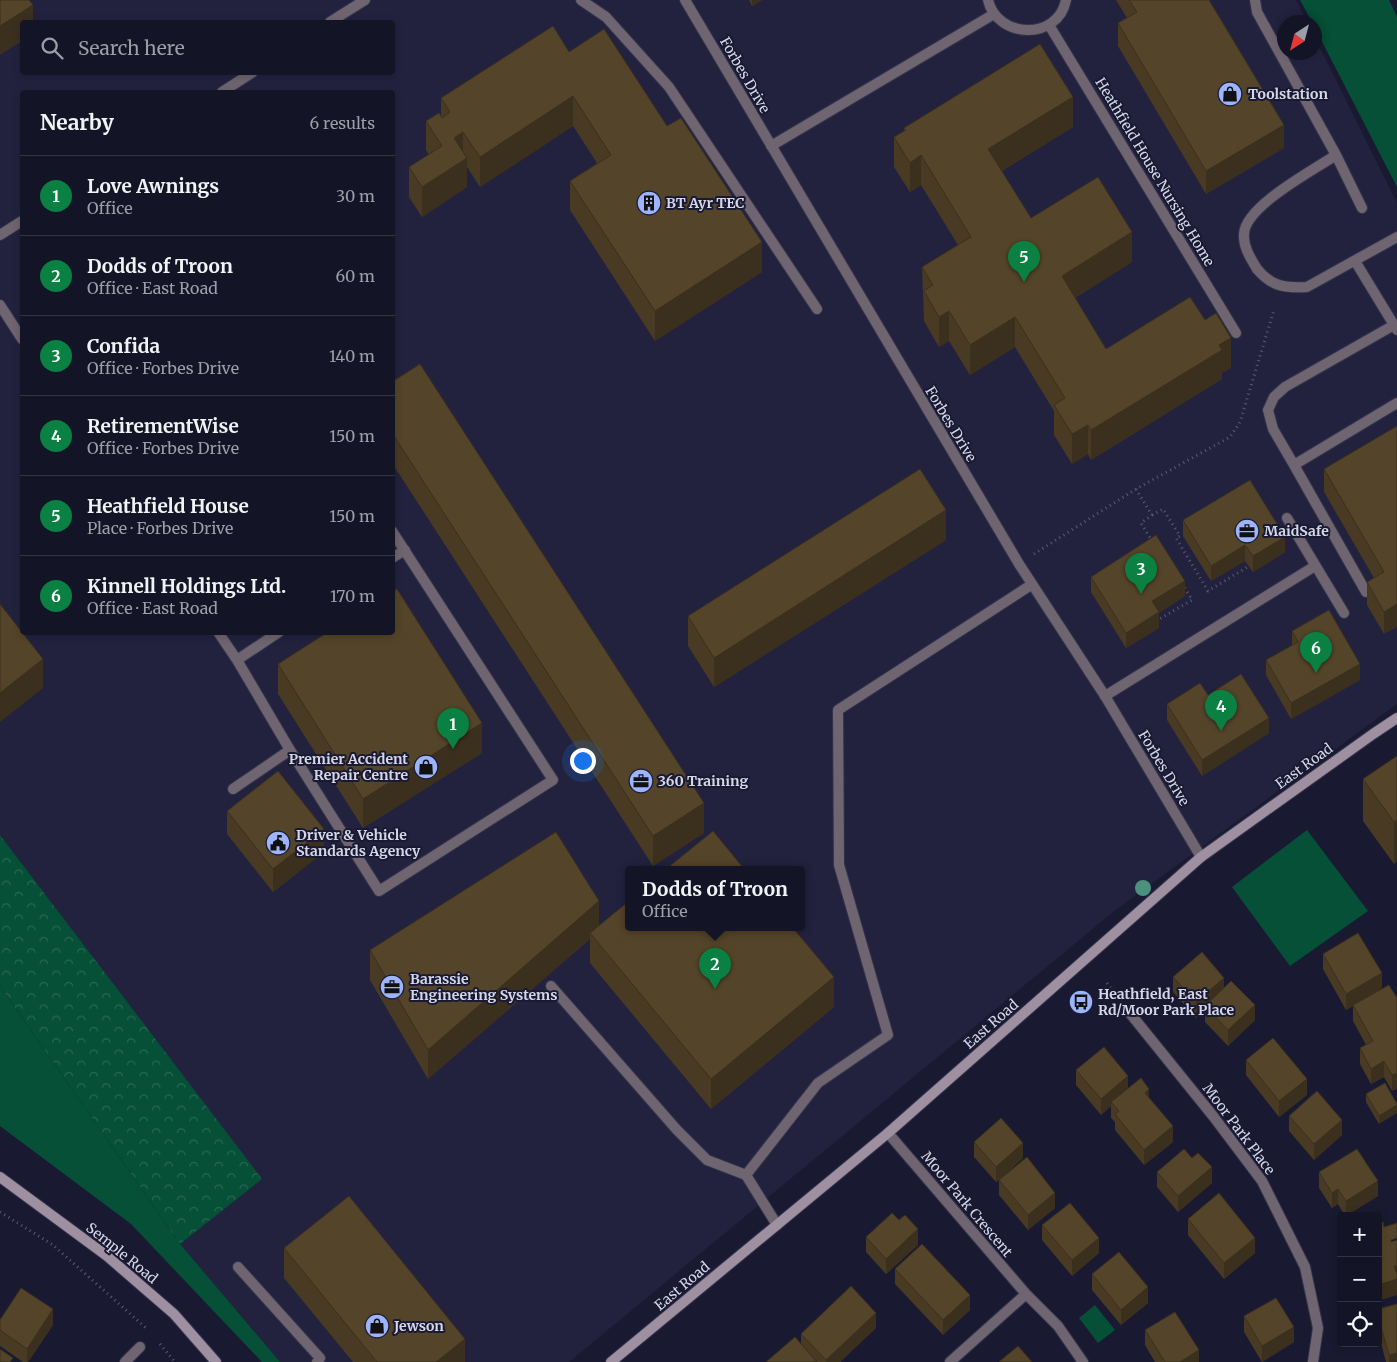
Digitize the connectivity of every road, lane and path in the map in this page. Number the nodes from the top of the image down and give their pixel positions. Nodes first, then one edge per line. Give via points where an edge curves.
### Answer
1 (365, 0) edge
2 (582, 0) edge
3 (685, 0) edge
4 (988, 0) edge
5 (1066, 0) edge
6 (1255, 0) edge
7 (994, 14) junction
8 (333, 20) edge
9 (1049, 24) junction
10 (248, 75) edge
11 (225, 90) edge
12 (771, 146) junction
13 (1336, 155) junction
14 (1362, 208) dead end
15 (20, 222) edge
16 (0, 235) edge
17 (1397, 237) edge
18 (1355, 261) junction
19 (0, 305) edge
20 (816, 309) dead end
21 (1274, 310) dead end
22 (1396, 328) edge
23 (1236, 333) dead end
24 (20, 336) edge
25 (1397, 403) edge
26 (1294, 465) junction
27 (1136, 489) junction
28 (1152, 516) junction
29 (1287, 518) dead end
30 (395, 535) edge
31 (1153, 542) edge
32 (405, 550) junction
33 (395, 556) edge
34 (1019, 564) junction
35 (1249, 566) edge
36 (1315, 566) junction
37 (1178, 578) edge
38 (1031, 584) junction
39 (1366, 592) edge
40 (1344, 613) dead end
41 (1155, 622) edge
42 (220, 635) edge
43 (274, 635) edge
44 (237, 660) junction
45 (1105, 696) junction
46 (1397, 718) edge
47 (290, 750) junction
48 (233, 789) dead end
49 (1201, 858) junction
50 (551, 986) dead end
51 (1129, 1012) dead end
52 (888, 1133) junction
53 (746, 1175) junction
54 (0, 1177) edge
55 (0, 1212) edge
56 (777, 1224) junction
57 (238, 1266) dead end
58 (1026, 1294) junction
59 (153, 1335) junction
60 (140, 1348) joint
61 (125, 1362) edge
62 (175, 1362) edge
63 (216, 1362) edge
64 (317, 1362) edge
65 (612, 1362) edge
66 (950, 1362) edge
67 (1083, 1362) edge
68 (1313, 1362) edge

1 - 8 street
2 - 20 street via 606,17 669,87
3 - 12 street, Forbes Drive
4 - 7 street
5 - 9 street via 1059,16
6 - 13 street via 1257,12
7 - 9 street via 1014,29 1038,30
7 - 12 street
9 - 23 street, Heathfield House Nursing Home
10 - 11 street
12 - 34 street, Forbes Drive
13 - 14 street
13 - 18 street via 1268,199 1252,216 1244,233 1247,253 1266,280 1292,288 1307,287
15 - 16 street
17 - 18 street
18 - 22 street
19 - 24 street
21 - 27 path via 1240,422 1230,436
22 - 26 street via 1285,387 1274,397 1268,410 1273,428
25 - 26 street
26 - 39 street
27 - 28 path
27 - 34 path
28 - 31 path via 1141,523
28 - 35 path via 1163,509 1180,536 1176,538 1208,591
29 - 36 street
30 - 32 street
32 - 33 street
32 - 47 street via 554,780 379,891
34 - 38 street, Forbes Drive
36 - 40 street
36 - 45 street
37 - 41 path via 1192,600
38 - 45 street, Forbes Drive
38 - 53 street via 838,710 839,865 888,1035 818,1084
42 - 44 street
43 - 44 street
44 - 47 street
45 - 49 street, Forbes Drive
46 - 49 street, East Road
47 - 48 street
49 - 52 street, East Road
50 - 53 street via 707,1160
51 - 68 street, Moor Park Place via 1262,1181 1306,1267 1318,1328
52 - 56 street, East Road
52 - 58 street, Moor Park Crescent
53 - 56 street
54 - 63 street, Semple Road via 115,1263 174,1314
55 - 59 path via 52,1245
56 - 65 street, East Road
57 - 64 street via 320,1358
58 - 66 street
58 - 67 street, Moor Park Crescent via 1058,1326
59 - 60 path
59 - 62 path
60 - 61 street

